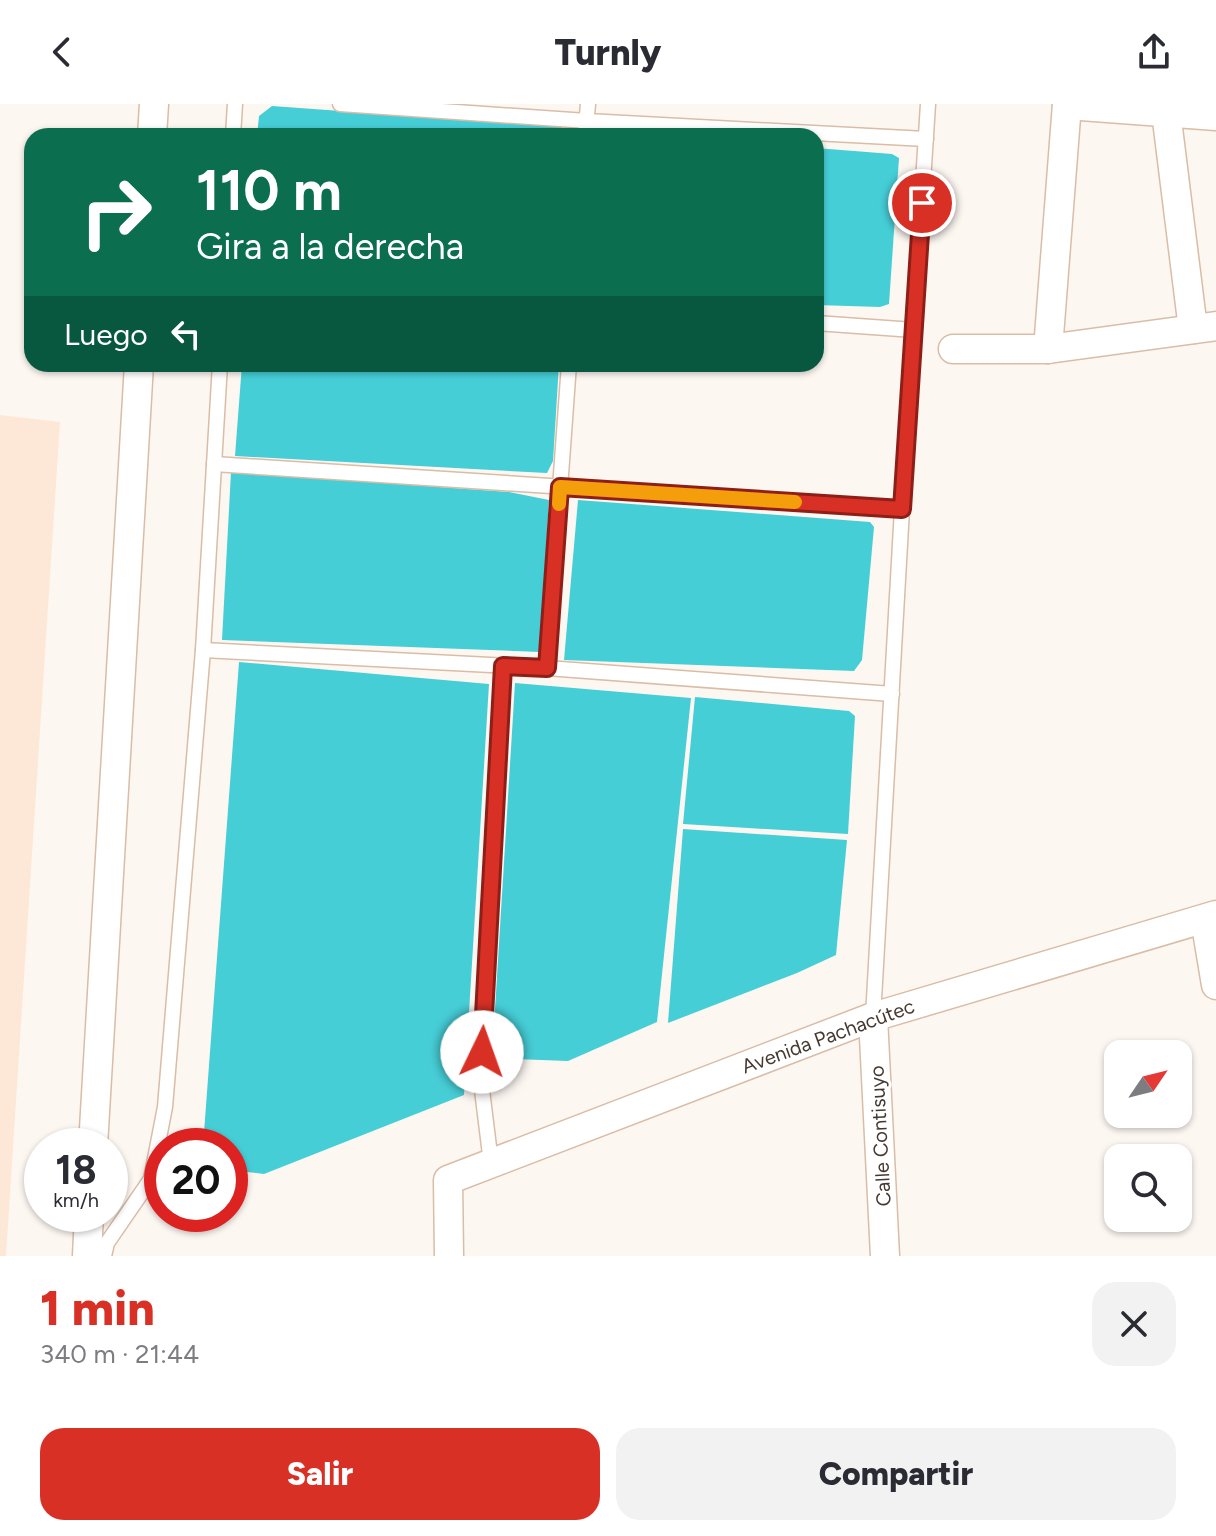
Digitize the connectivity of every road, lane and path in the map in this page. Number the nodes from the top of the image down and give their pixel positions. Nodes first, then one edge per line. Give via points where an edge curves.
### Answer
1 (154, 104) edge
2 (235, 104) edge
3 (340, 104) edge
4 (588, 104) edge
5 (928, 104) edge
6 (1067, 105) edge
7 (1166, 112) junction
8 (1216, 116) edge
9 (152, 128) edge
10 (234, 128) edge
11 (586, 128) edge
12 (824, 136) edge
13 (926, 139) junction
14 (824, 324) edge
15 (1204, 328) edge
16 (914, 330) junction
17 (953, 349) dead end
18 (1048, 349) junction
19 (139, 372) edge
20 (220, 372) edge
21 (568, 372) edge
22 (214, 464) junction
23 (560, 487) junction
24 (902, 509) junction
25 (203, 650) junction
26 (503, 666) junction
27 (547, 668) junction
28 (892, 694) junction
29 (1211, 917) edge
30 (1216, 985) edge
31 (873, 1017) junction
32 (94, 1128) edge
33 (491, 1163) junction
34 (88, 1232) edge
35 (877, 1254) edge
36 (87, 1256) edge
37 (104, 1256) edge
38 (449, 1256) edge

1 - 9 street
2 - 10 lane
3 - 11 lane
4 - 11 lane
5 - 13 lane
6 - 7 street
6 - 18 street
7 - 8 street
7 - 15 street
12 - 13 lane
13 - 16 lane
14 - 16 lane
15 - 18 street
16 - 24 lane
17 - 18 street
19 - 32 street
20 - 22 lane
21 - 23 lane
22 - 23 lane
22 - 25 lane
23 - 24 lane
23 - 27 lane
24 - 28 lane
25 - 26 lane
25 - 37 lane via 165,1107 151,1179 107,1243
26 - 27 lane
26 - 33 lane via 481,1082
27 - 28 lane
28 - 31 lane
29 - 30 street
29 - 31 street, Avenida Pachacútec
31 - 33 street, Avenida Pachacútec
31 - 35 street, Calle Contisuyo
33 - 38 street, Avenida Pachacútec via 448,1180
34 - 36 street

